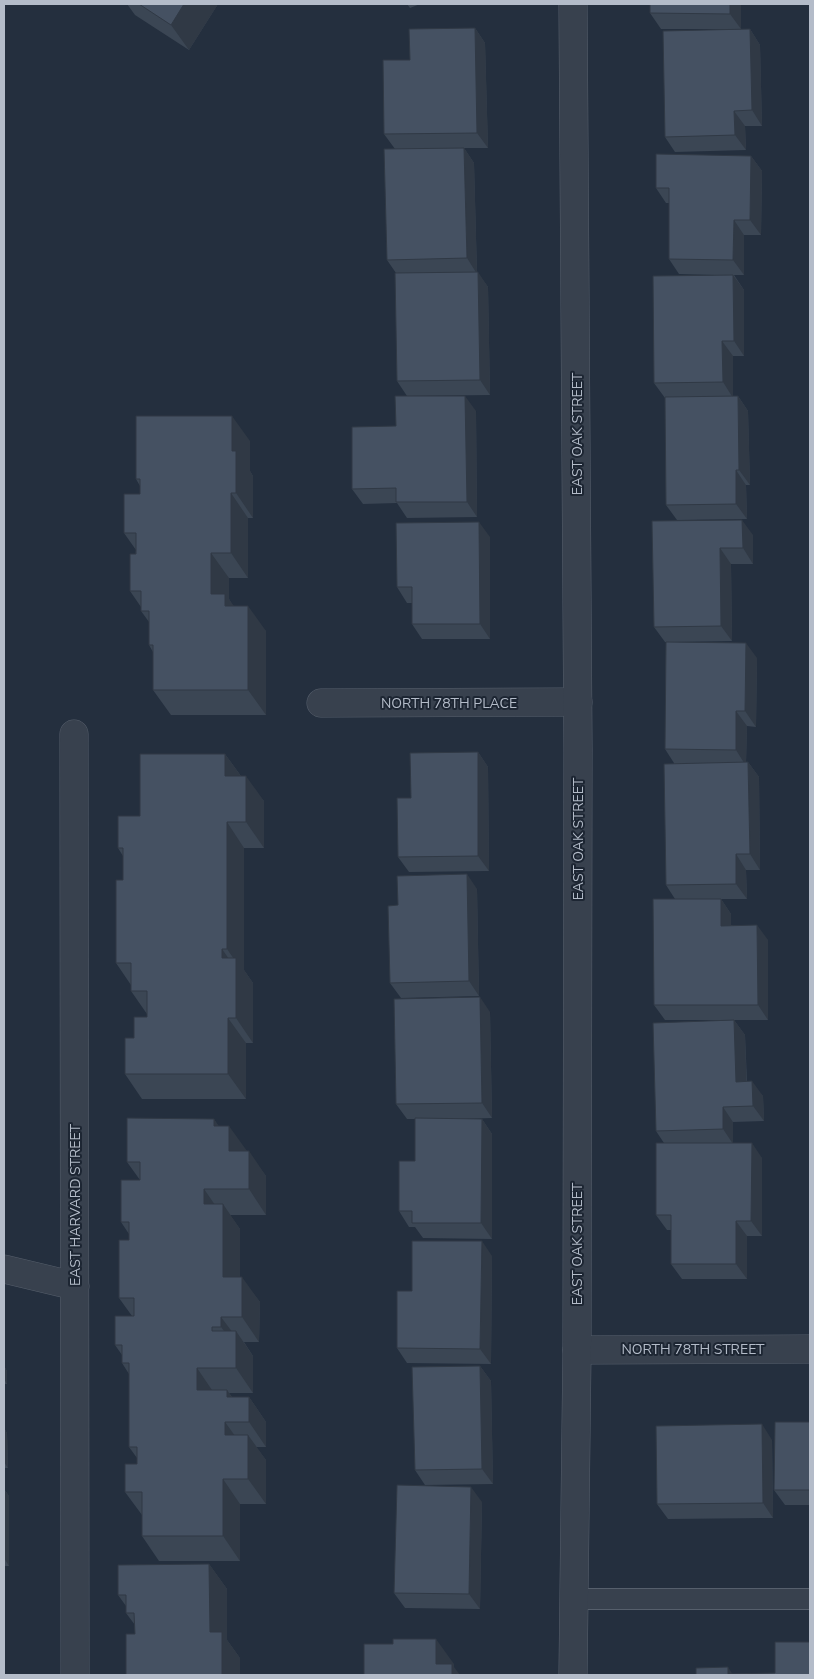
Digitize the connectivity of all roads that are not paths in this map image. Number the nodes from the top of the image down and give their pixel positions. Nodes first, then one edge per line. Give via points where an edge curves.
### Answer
1 (573, 4) edge
2 (578, 702) junction
3 (321, 703) dead end
4 (74, 734) dead end
5 (4, 1269) edge
6 (75, 1286) junction
7 (810, 1349) edge
8 (576, 1350) junction
9 (573, 1599) junction
10 (810, 1599) edge
11 (76, 1675) edge
12 (573, 1675) edge

1 - 2 street, EAST OAK STREET
2 - 3 street, NORTH 78TH PLACE
2 - 8 street, EAST OAK STREET
4 - 6 street, EAST HARVARD STREET
5 - 6 street
6 - 11 street, EAST HARVARD STREET
7 - 8 street, NORTH 78TH STREET
8 - 9 street, EAST OAK STREET
9 - 10 lane
9 - 12 street, EAST OAK STREET

